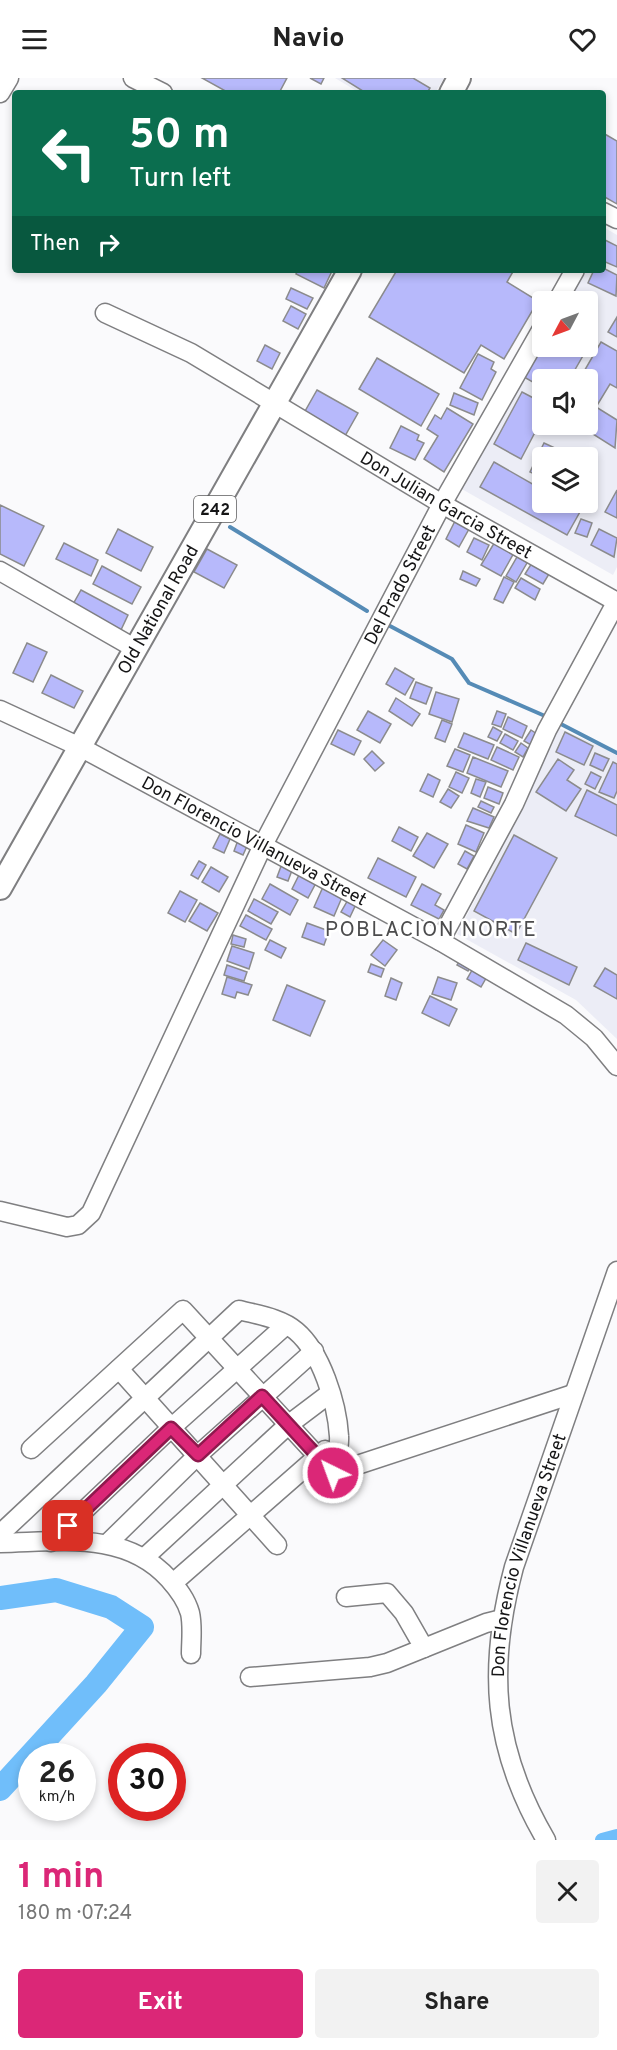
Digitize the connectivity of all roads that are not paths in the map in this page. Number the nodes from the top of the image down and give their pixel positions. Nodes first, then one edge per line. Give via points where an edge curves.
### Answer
1 (9, 78) edge
2 (133, 78) edge
3 (157, 90) edge
4 (0, 93) edge
5 (348, 273) edge
6 (573, 273) edge
7 (563, 291) edge
8 (105, 312) dead end
9 (532, 346) edge
10 (276, 403) junction
11 (442, 504) junction
12 (0, 571) edge
13 (617, 602) edge
14 (136, 649) junction
15 (0, 710) edge
16 (80, 747) junction
17 (263, 845) junction
18 (0, 888) edge
19 (440, 941) junction
20 (617, 1066) edge
21 (0, 1212) edge
22 (617, 1271) edge
23 (286, 1325) junction
24 (208, 1338) junction
25 (314, 1350) junction
26 (119, 1369) junction
27 (237, 1369) junction
28 (330, 1394) junction
29 (573, 1394) junction
30 (262, 1396) junction
31 (144, 1398) junction
32 (288, 1425) junction
33 (171, 1428) junction
34 (339, 1438) junction
35 (31, 1449) dead end
36 (198, 1455) junction
37 (317, 1456) junction
38 (333, 1473) junction
39 (224, 1485) junction
40 (251, 1515) junction
41 (0, 1534) edge
42 (51, 1542) junction
43 (0, 1543) edge
44 (108, 1544) junction
45 (277, 1545) dead end
46 (144, 1558) junction
47 (173, 1583) junction
48 (346, 1596) dead end
49 (502, 1619) junction
50 (424, 1648) junction
51 (191, 1654) dead end
52 (250, 1677) dead end
53 (546, 1840) edge

1 - 4 street
2 - 3 street
5 - 10 main road, Old National Road / 242
6 - 7 street
8 - 10 street, Don Julian Garcia Street via 191,353
9 - 11 street, Del Prado Street
10 - 11 street, Don Julian Garcia Street
10 - 14 main road, Old National Road / 242
11 - 13 street, Don Julian Garcia Street
11 - 17 street, Del Prado Street
12 - 14 street
13 - 19 street
14 - 16 main road, Old National Road / 242
15 - 16 street, Don Florencio Villanueva Street
16 - 17 street, Don Florencio Villanueva Street
16 - 18 main road, Old National Road / 242
17 - 19 street, Don Florencio Villanueva Street
17 - 21 street, Del Prado Street via 91,1213 78,1225 67,1227
19 - 20 street, Don Florencio Villanueva Street via 566,1015 594,1038
22 - 29 street, Don Florencio Villanueva Street
23 - 24 street via 239,1310
23 - 25 street
23 - 27 street
24 - 26 street via 183,1310
24 - 27 street
24 - 31 street
25 - 28 street
25 - 30 street
26 - 31 street
26 - 35 street
27 - 30 street
27 - 33 street
28 - 32 street
28 - 34 street
29 - 38 street
29 - 49 street, Don Florencio Villanueva Street via 514,1567
30 - 32 street
30 - 36 street
31 - 33 street
31 - 41 street
32 - 37 street
32 - 39 street
33 - 36 street
33 - 42 street
34 - 37 street
34 - 38 street
36 - 39 street
36 - 44 street
37 - 38 street
37 - 40 street
39 - 40 street
39 - 46 street
40 - 45 street
40 - 47 street
42 - 43 street
42 - 44 street
44 - 46 street
46 - 47 street
47 - 51 street via 183,1595 190,1615
48 - 50 street via 387,1593 404,1612
49 - 50 street
49 - 53 street, Don Florencio Villanueva Street via 497,1660 504,1736 525,1805
50 - 52 street via 370,1667

